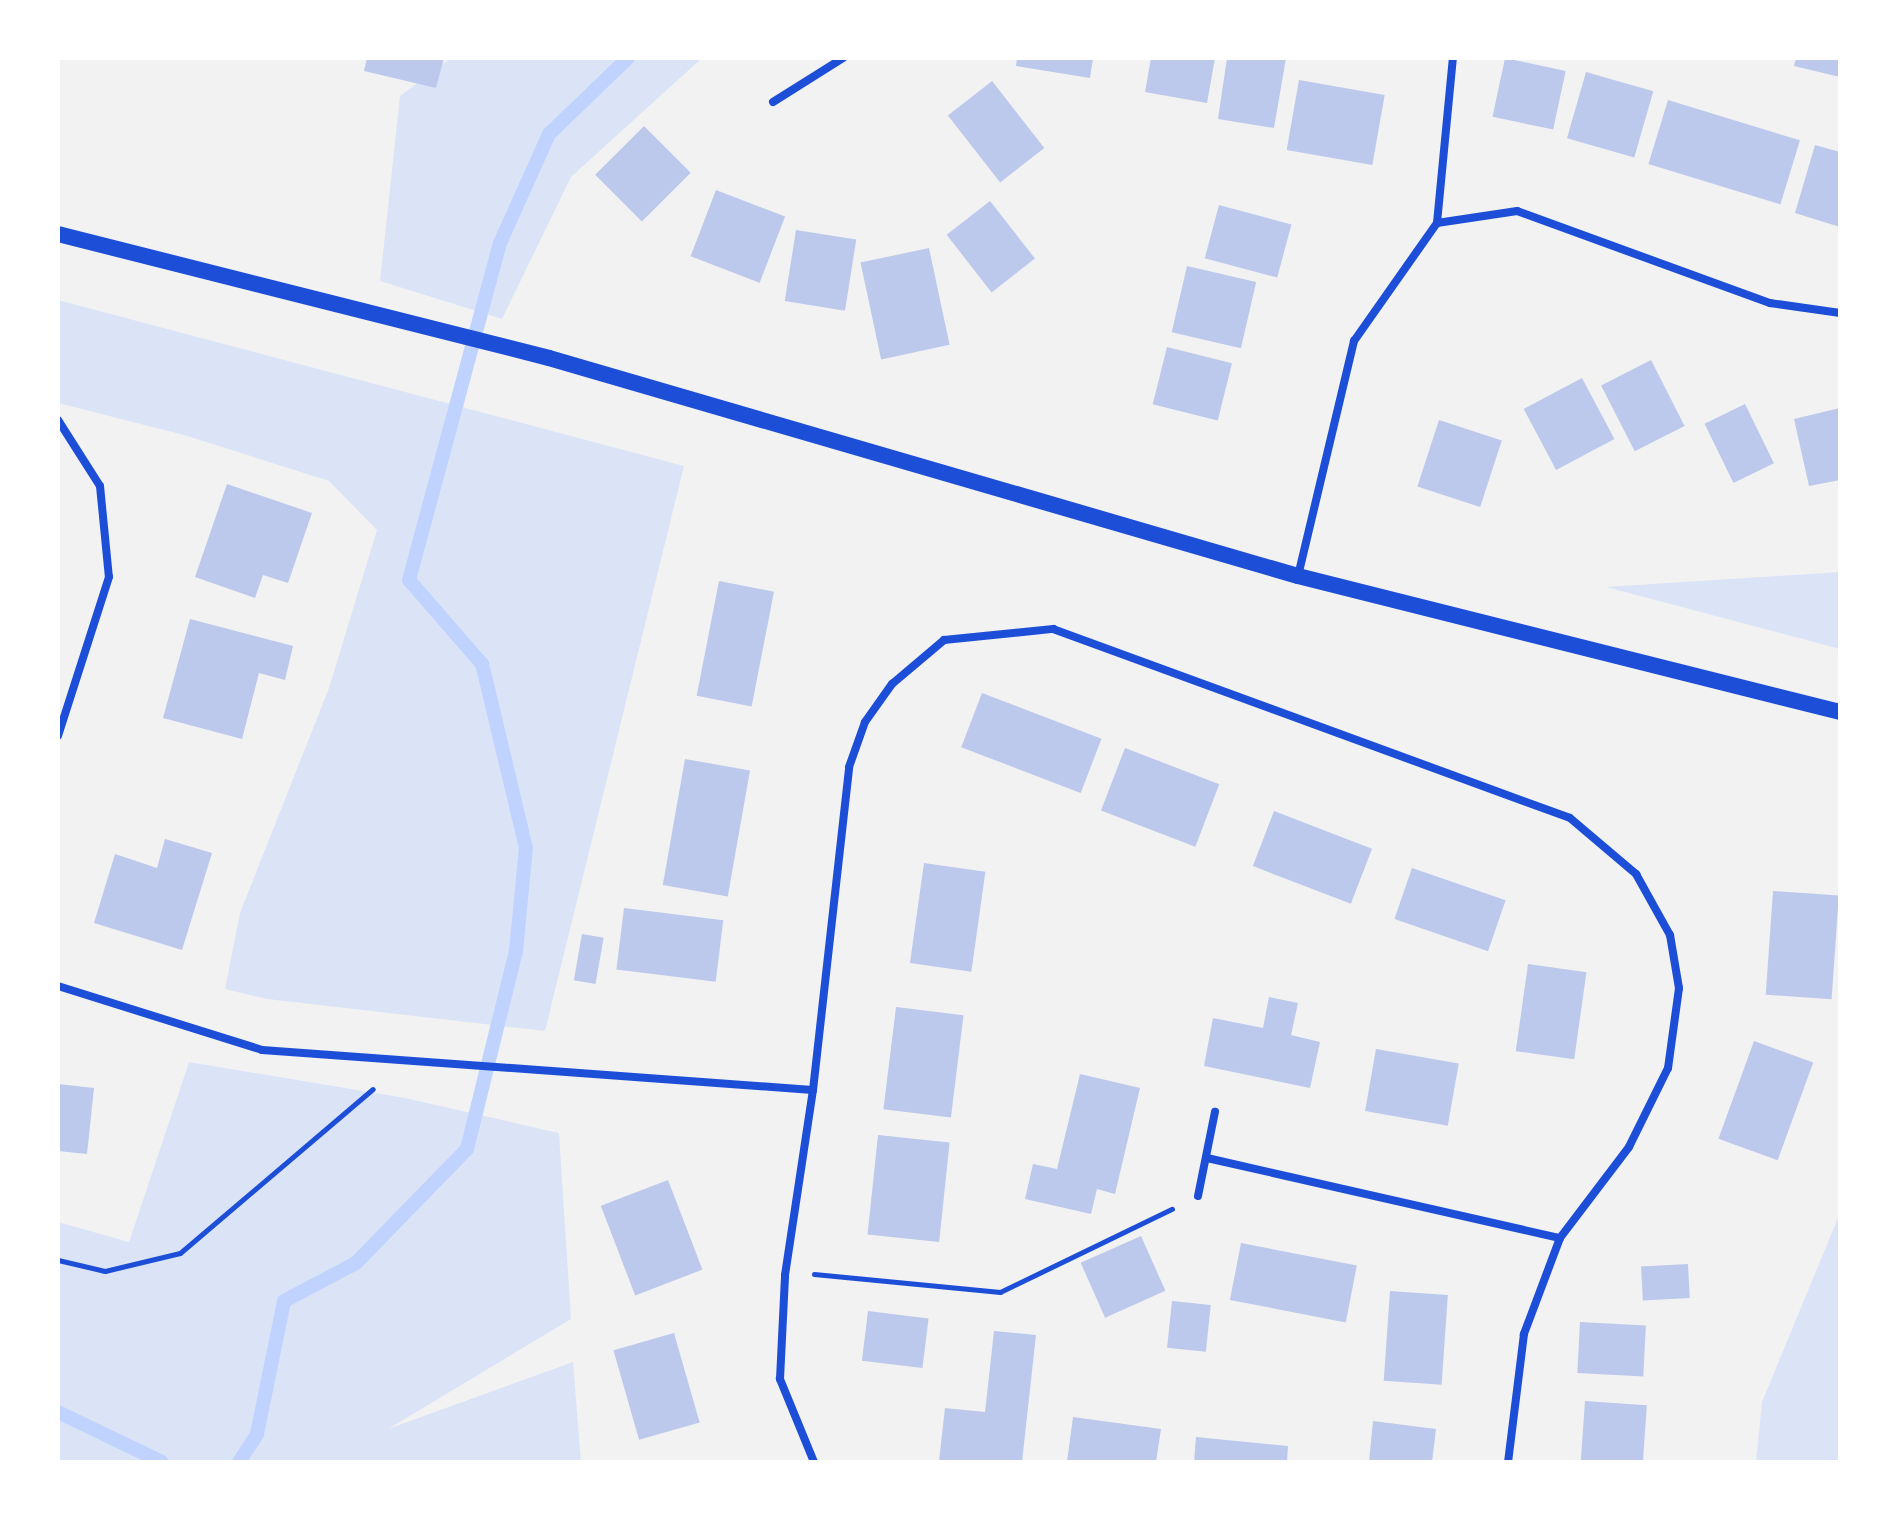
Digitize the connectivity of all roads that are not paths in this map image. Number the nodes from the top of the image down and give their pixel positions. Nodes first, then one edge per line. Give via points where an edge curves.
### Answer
1 (843, 58) edge
2 (1453, 58) edge
3 (773, 102) dead end
4 (1437, 223) junction
5 (58, 234) edge
6 (1840, 313) edge
7 (58, 420) edge
8 (1298, 576) junction
9 (1840, 712) edge
10 (58, 736) edge
11 (58, 986) edge
12 (813, 1090) junction
13 (1215, 1112) dead end
14 (1207, 1158) junction
15 (1198, 1196) road end
16 (1560, 1238) junction
17 (814, 1462) edge
18 (1508, 1462) edge

1 - 3 street
2 - 4 street
4 - 6 street via 1517,211 1770,303
4 - 8 street via 1354,341
5 - 8 main road via 549,358
7 - 10 street via 100,486 109,577
8 - 9 main road
11 - 12 street via 262,1050
12 - 16 street via 849,767 865,722 892,684 944,640 1053,629 1570,818 1636,874 1670,935 1679,988 1668,1068 1629,1147
12 - 17 street via 785,1275 780,1379
13 - 14 street
14 - 15 street
14 - 16 street
16 - 18 street via 1524,1334

